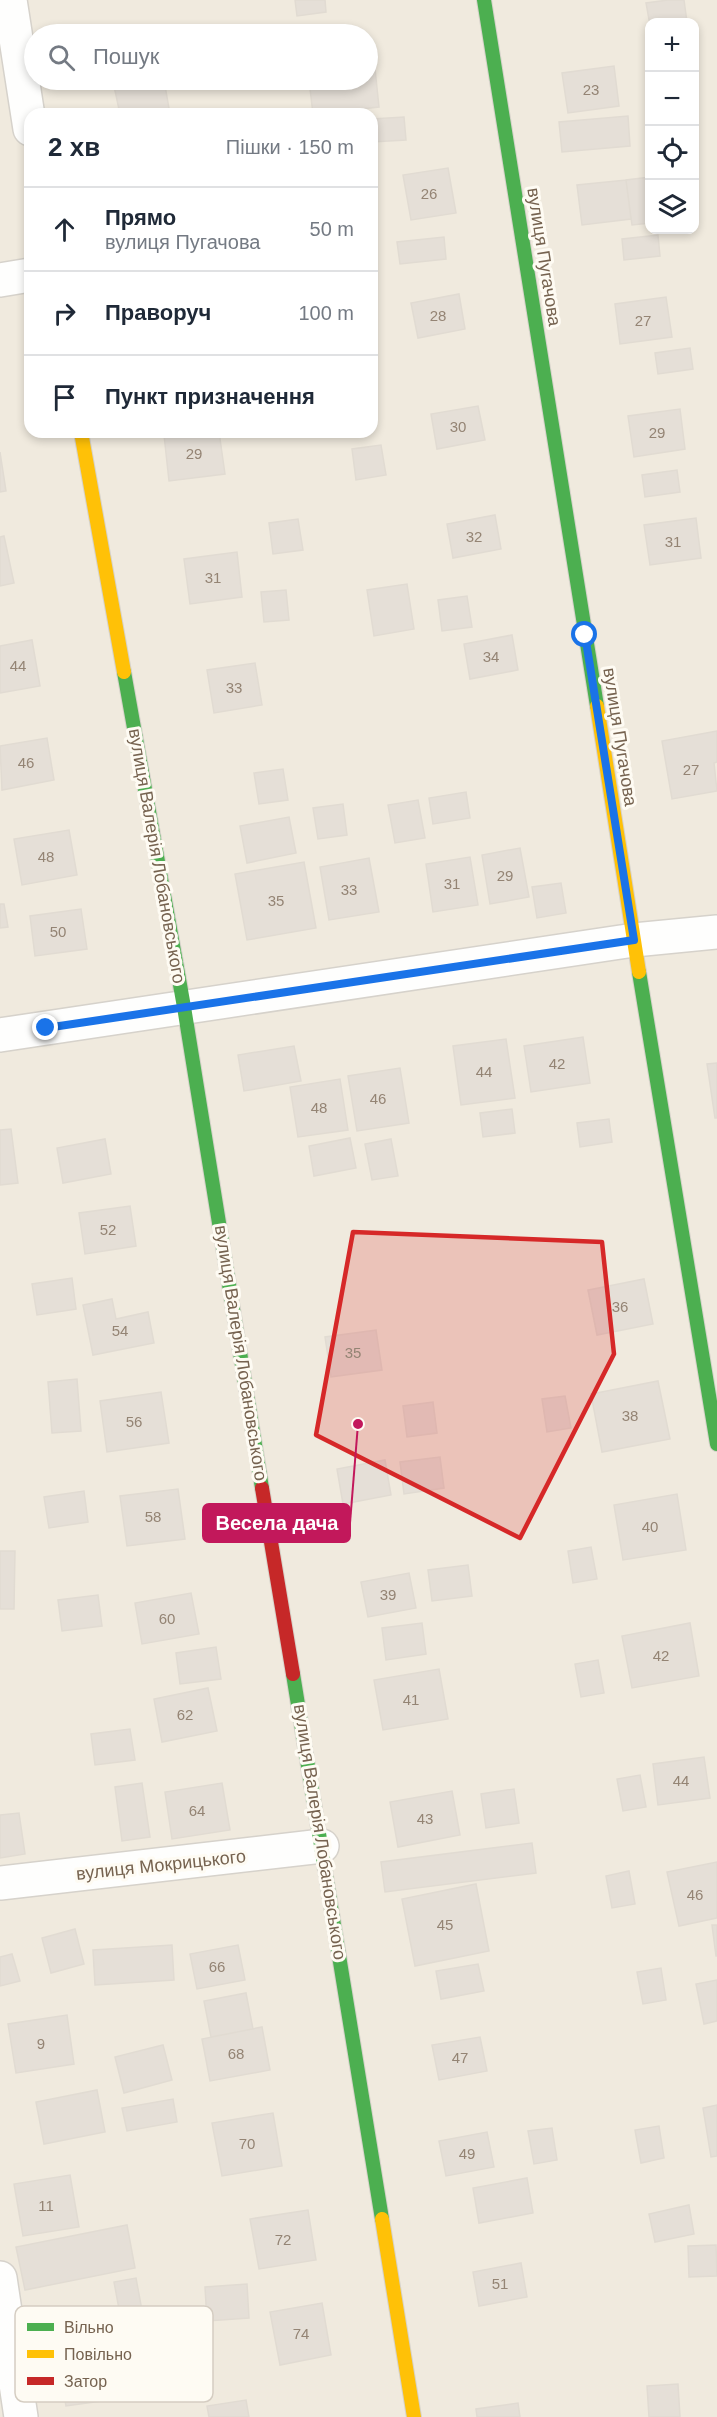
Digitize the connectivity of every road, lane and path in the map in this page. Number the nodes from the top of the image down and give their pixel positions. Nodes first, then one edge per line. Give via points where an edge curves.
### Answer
1 (10, 0) edge
2 (484, 0) edge
3 (27, 108) edge
4 (24, 276) edge
5 (0, 280) edge
6 (82, 438) edge
7 (717, 932) edge
8 (634, 940) junction
9 (184, 1007) junction
10 (0, 1035) edge
11 (717, 1444) edge
12 (322, 1846) junction
13 (0, 1883) edge
14 (0, 2278) edge
15 (15, 2377) edge
16 (19, 2402) edge
17 (21, 2417) edge
18 (414, 2417) edge

1 - 3 street
2 - 8 street, вулиця Пугачова
4 - 5 street
6 - 9 street, вулиця Валерія Лобановського
7 - 8 street
8 - 9 street
8 - 11 street, вулиця Пугачова
9 - 10 street
9 - 12 street, вулиця Валерія Лобановського
12 - 13 street, вулиця Мокрицького
12 - 18 street, вулиця Валерія Лобановського
14 - 15 street
16 - 17 street

